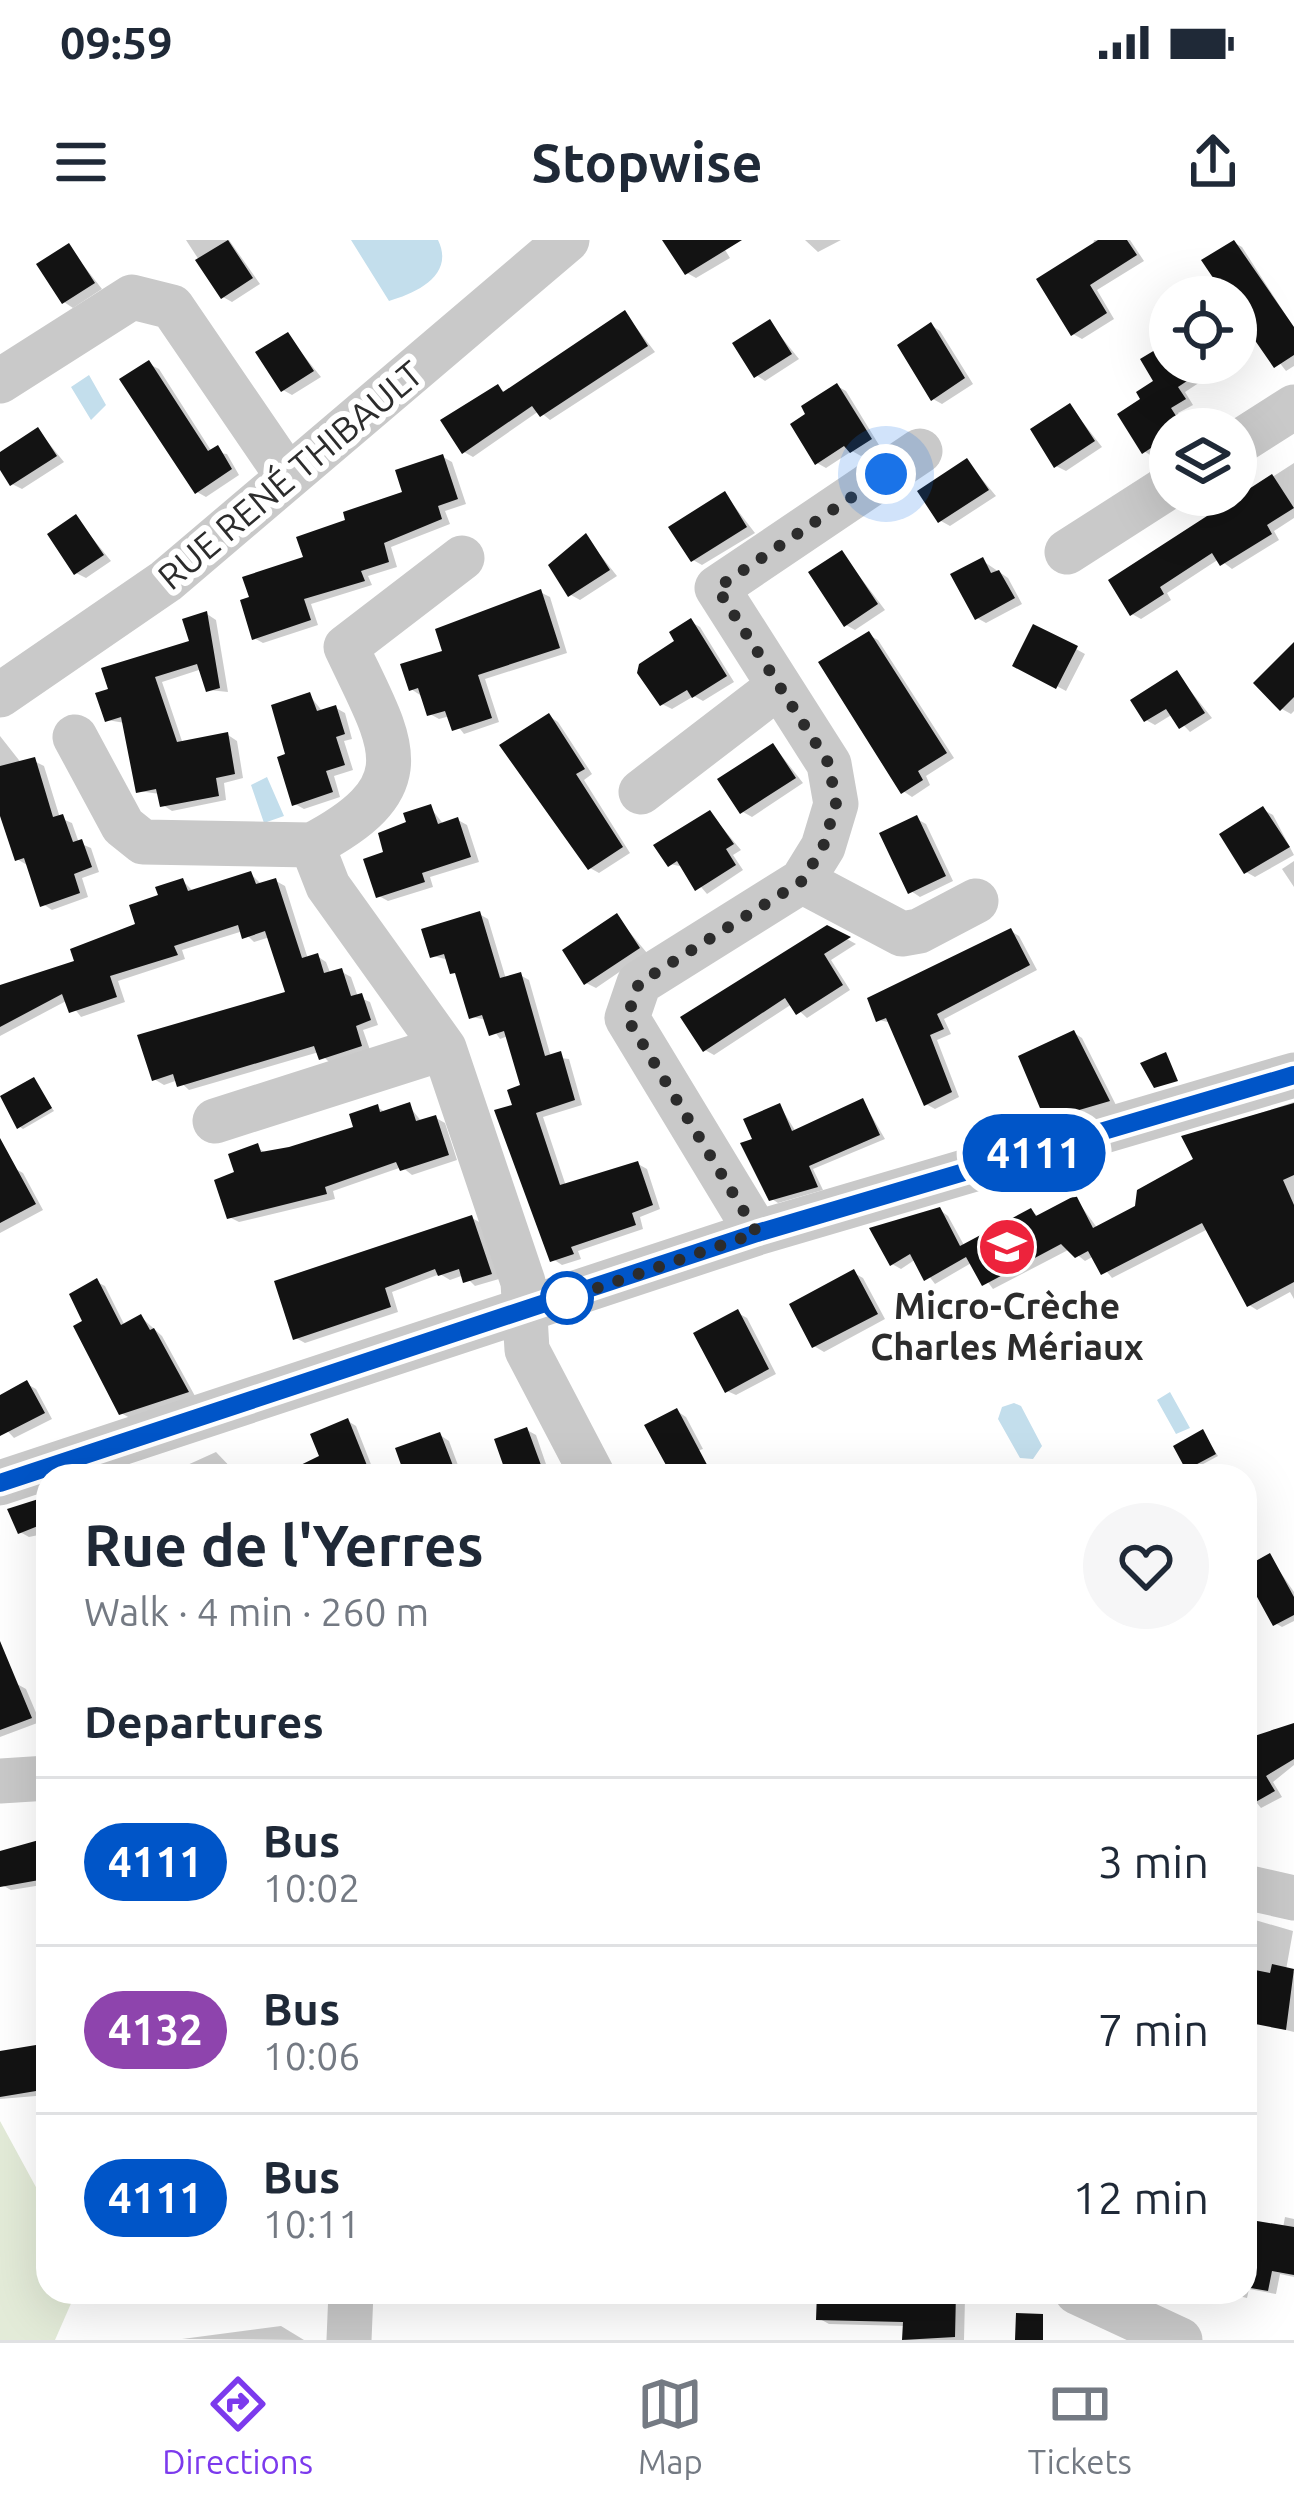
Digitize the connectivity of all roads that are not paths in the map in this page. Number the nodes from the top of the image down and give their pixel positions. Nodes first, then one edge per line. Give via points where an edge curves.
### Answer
1 (567, 240) edge
2 (0, 381) edge
3 (1294, 407) edge
4 (1257, 431) edge
5 (920, 452) dead end
6 (288, 476) junction
7 (1149, 499) edge
8 (1067, 552) dead end
9 (462, 558) dead end
10 (779, 686) junction
11 (0, 694) edge
12 (75, 737) dead end
13 (641, 792) dead end
14 (312, 845) junction
15 (802, 881) junction
16 (976, 901) dead end
17 (444, 1048) junction
18 (1294, 1075) edge
19 (215, 1121) dead end
20 (757, 1233) junction
21 (522, 1312) junction
22 (58, 1464) edge
23 (586, 1464) edge
24 (36, 1471) edge
25 (0, 1483) edge
26 (36, 1778) edge
27 (0, 1780) edge
28 (1257, 1890) edge
29 (1294, 1898) edge
30 (350, 2304) edge
31 (1103, 2304) edge
32 (349, 2340) edge
33 (1180, 2340) edge

1 - 6 street, RUE RENÉ THIBAULT
2 - 6 street via 132,297 152,299 172,308
3 - 4 street
5 - 10 street via 717,588
6 - 11 street, RUE RENÉ THIBAULT via 166,581
7 - 8 street
9 - 14 street via 346,647 388,736 391,769 350,826
10 - 13 street
10 - 15 street via 829,764 836,804
12 - 14 street via 123,826 143,842
14 - 17 street via 328,886
15 - 16 street via 902,934
15 - 20 street via 639,983 627,1018
17 - 19 street
17 - 21 street via 523,1282
18 - 20 street
20 - 21 street
21 - 22 street
21 - 23 street via 527,1350
24 - 25 street
26 - 27 street
28 - 29 street
30 - 32 street
31 - 33 street

